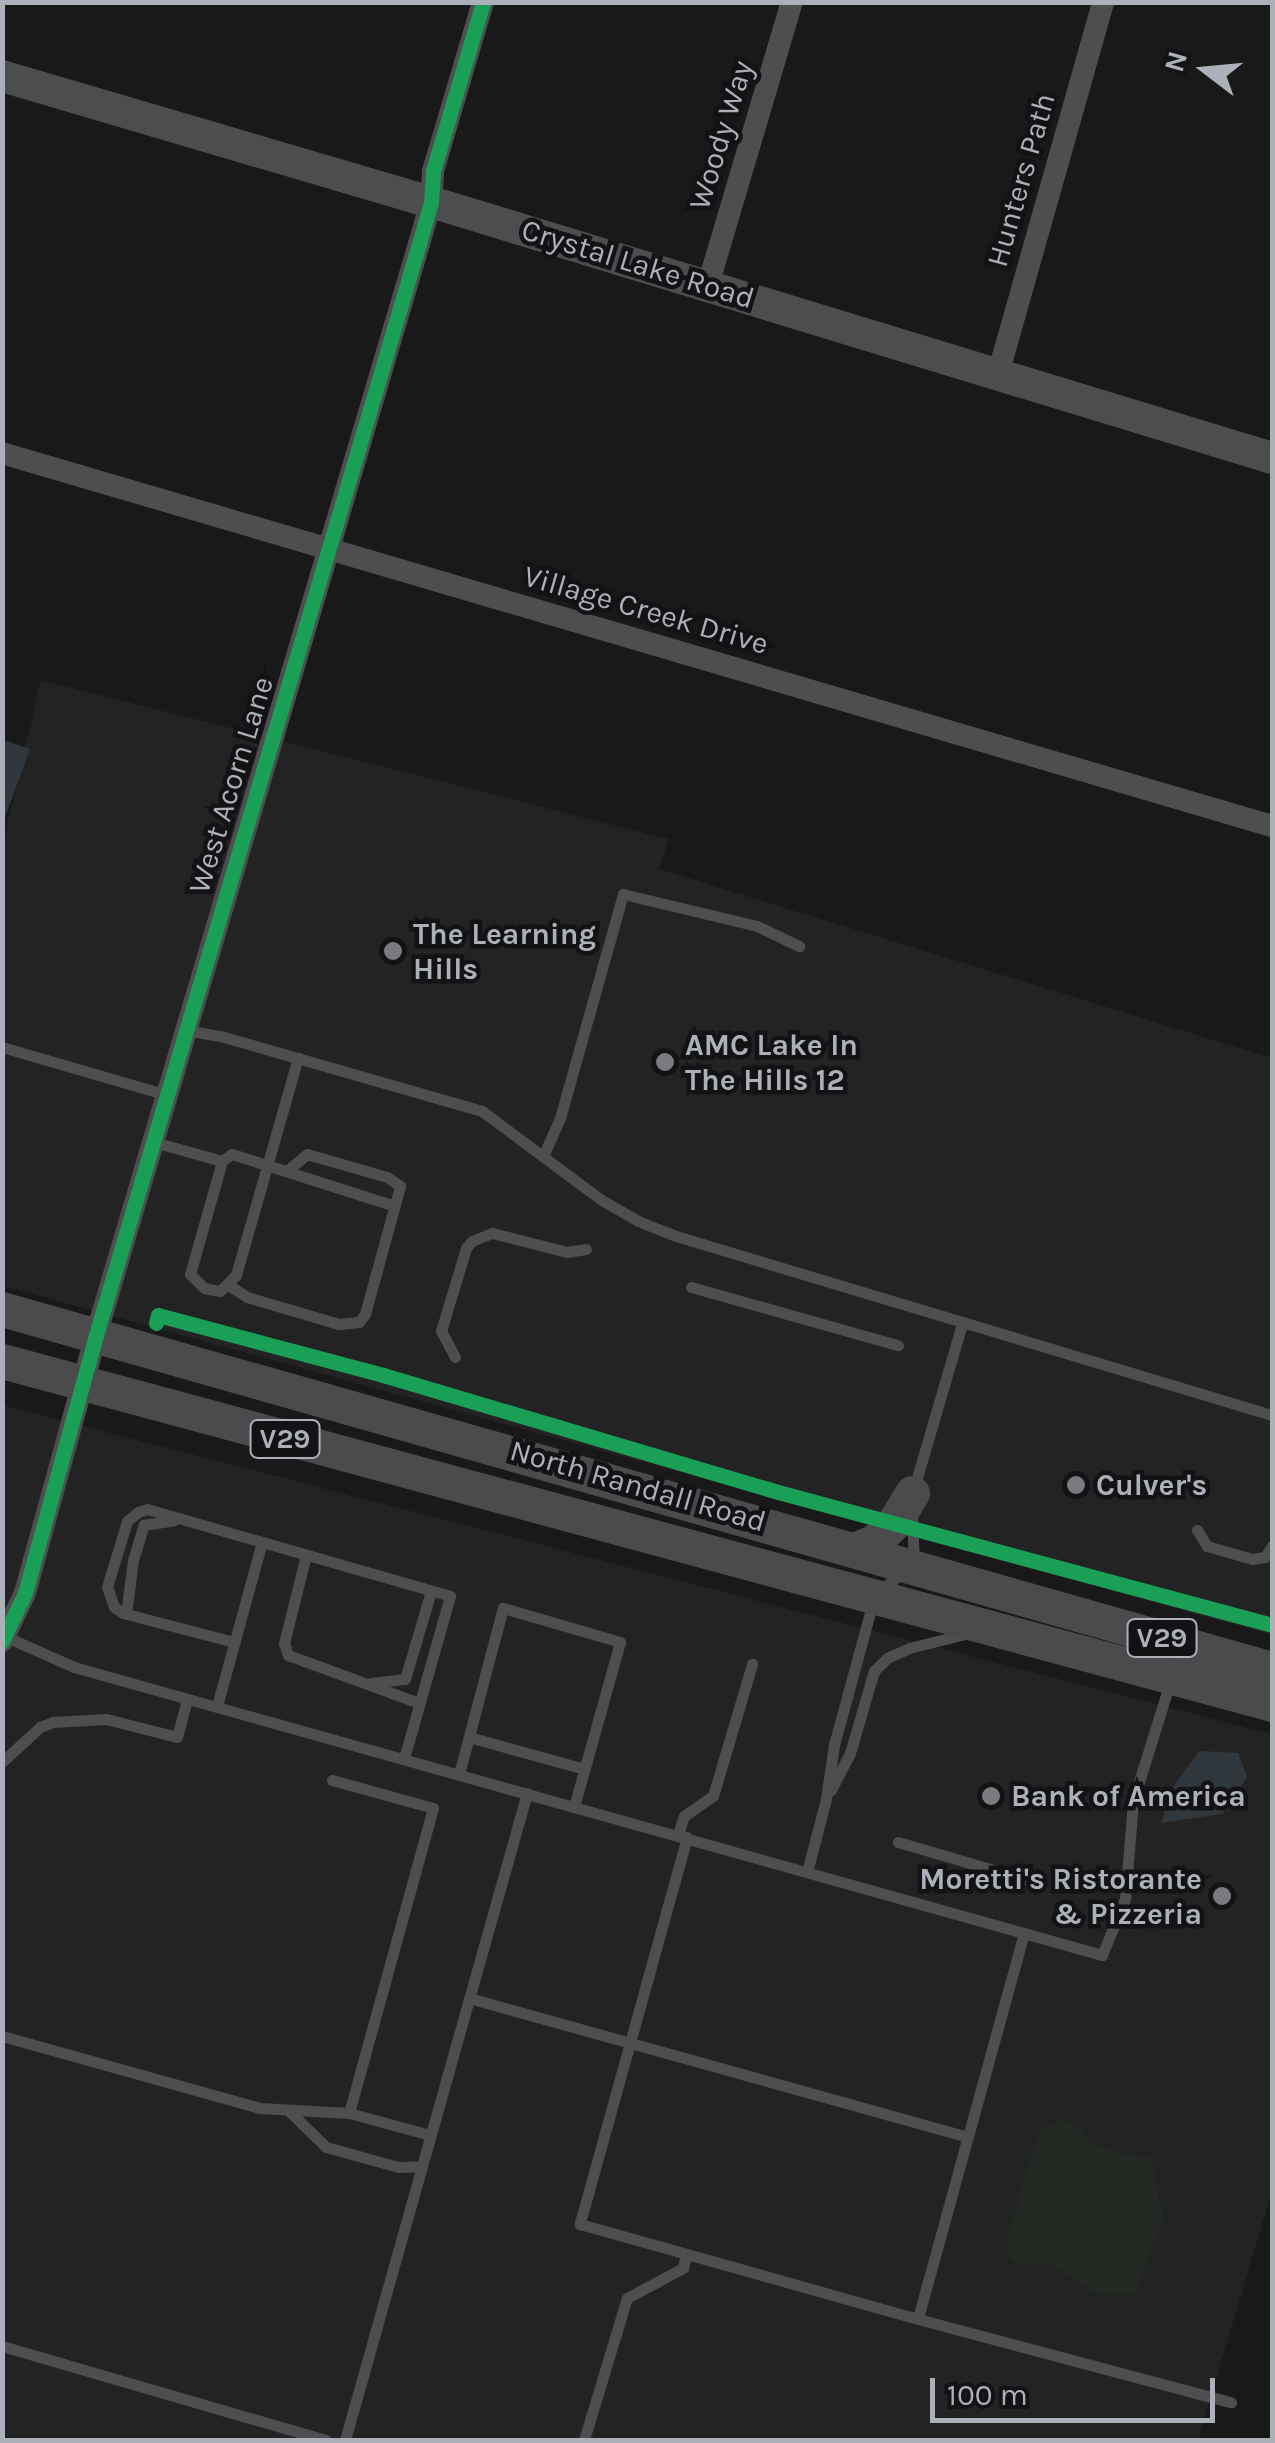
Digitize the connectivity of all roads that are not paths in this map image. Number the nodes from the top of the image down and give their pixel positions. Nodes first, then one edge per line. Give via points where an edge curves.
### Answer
1 (483, 2) edge
2 (792, 2) edge
3 (1103, 2) edge
4 (2, 76) edge
5 (431, 202) junction
6 (708, 285) junction
7 (998, 374) junction
8 (2, 454) edge
9 (1272, 458) edge
10 (330, 549) junction
11 (1272, 826) edge
12 (799, 946) dead end
13 (186, 1030) junction
14 (2, 1048) edge
15 (298, 1058) junction
16 (167, 1094) junction
17 (154, 1142) junction
18 (544, 1154) junction
19 (222, 1161) junction
20 (268, 1165) junction
21 (287, 1171) junction
22 (395, 1206) junction
23 (586, 1248) dead end
24 (228, 1285) junction
25 (691, 1287) dead end
26 (2, 1309) edge
27 (962, 1324) junction
28 (96, 1335) junction
29 (898, 1345) dead end
30 (455, 1357) dead end
31 (2, 1360) edge
32 (82, 1384) junction
33 (1272, 1416) edge
34 (912, 1493) junction
35 (193, 1522) junction
36 (1197, 1530) dead end
37 (262, 1542) junction
38 (1272, 1546) edge
39 (858, 1548) junction
40 (306, 1555) junction
41 (914, 1564) junction
42 (431, 1591) junction
43 (875, 1594) junction
44 (126, 1614) junction
45 (996, 1626) junction
46 (4, 1637) edge
47 (234, 1642) junction
48 (752, 1664) dead end
49 (1272, 1669) edge
50 (1172, 1677) junction
51 (371, 1682) junction
52 (188, 1698) junction
53 (419, 1703) junction
54 (1272, 1704) edge
55 (216, 1706) junction
56 (469, 1736) junction
57 (404, 1759) junction
58 (2, 1762) edge
59 (584, 1769) junction
60 (459, 1774) junction
61 (332, 1780) dead end
62 (527, 1793) junction
63 (826, 1799) junction
64 (574, 1806) junction
65 (682, 1836) junction
66 (898, 1842) dead end
67 (806, 1872) junction
68 (1032, 1881) dead end
69 (1024, 1933) junction
70 (469, 1998) junction
71 (2, 2036) edge
72 (630, 2042) junction
73 (290, 2112) junction
74 (348, 2113) junction
75 (430, 2135) junction
76 (968, 2137) junction
77 (422, 2166) junction
78 (686, 2254) junction
79 (918, 2319) junction
80 (2, 2346) edge
81 (1231, 2402) dead end
82 (326, 2440) edge
83 (345, 2440) edge
84 (584, 2440) edge

1 - 5 street, West Acorn Lane via 433,171
2 - 6 street, Woody Way
3 - 7 street, Hunters Path
4 - 5 street, Crystal Lake Road
5 - 6 street, Crystal Lake Road
5 - 10 street, West Acorn Lane
6 - 7 street, Crystal Lake Road
7 - 9 street, Crystal Lake Road
8 - 10 street, Village Creek Drive
10 - 11 street, Village Creek Drive
10 - 13 street, West Acorn Lane
12 - 18 lane via 757,926 623,894
13 - 15 lane
13 - 16 street, West Acorn Lane
14 - 16 lane
15 - 18 lane via 471,1107
15 - 20 lane
16 - 17 street, West Acorn Lane
17 - 19 lane
17 - 28 street, West Acorn Lane
18 - 27 lane via 638,1222
19 - 20 lane via 232,1154
19 - 24 lane via 190,1274 204,1288
20 - 21 lane
20 - 24 lane
21 - 22 lane
21 - 22 lane via 306,1154 387,1177 400,1186
22 - 24 lane via 359,1322 338,1324 246,1297
23 - 30 lane via 567,1252 492,1233 472,1241 440,1331
25 - 29 lane
26 - 28 main road, North Randall Road / V29
27 - 33 lane
27 - 34 lane
28 - 32 street, West Acorn Lane
28 - 39 main road, North Randall Road / V29
31 - 32 main road, North Randall Road / V29
32 - 43 main road, North Randall Road / V29
32 - 46 street, West Acorn Lane via 25,1593
34 - 39 main road via 894,1523
34 - 41 lane
35 - 37 lane
35 - 44 lane via 144,1525
35 - 44 lane via 148,1509 127,1521 107,1587 114,1606
36 - 38 lane via 1207,1546 1252,1559 1266,1557
37 - 40 lane
37 - 47 lane
39 - 41 main road, North Randall Road / V29
40 - 42 lane
40 - 51 lane via 285,1651 292,1659
41 - 43 lane
41 - 49 main road, North Randall Road / V29
42 - 51 lane via 406,1679
42 - 53 lane via 450,1596
43 - 45 main road, North Randall Road / V29
43 - 63 lane via 834,1744
44 - 47 lane
45 - 50 main road, North Randall Road / V29
45 - 63 lane via 886,1658 874,1671 850,1753
46 - 52 lane via 74,1667
47 - 55 lane
48 - 65 lane via 714,1796 684,1816
50 - 54 main road, North Randall Road / V29
50 - 69 lane via 1133,1802 1125,1899 1102,1955
51 - 53 lane
52 - 55 lane
52 - 58 lane via 177,1737 106,1719 53,1722
53 - 57 lane
55 - 57 lane
56 - 59 lane
56 - 59 lane via 502,1608 620,1642
56 - 60 lane
57 - 60 lane
59 - 64 lane
60 - 62 lane
61 - 74 lane via 433,1808
62 - 64 lane
62 - 70 lane
63 - 67 lane
64 - 65 lane
65 - 67 lane
65 - 72 lane
66 - 68 lane
67 - 69 lane
69 - 76 lane
70 - 72 lane
70 - 75 lane
71 - 73 lane
72 - 76 lane
72 - 78 lane via 580,2224
73 - 74 lane
73 - 77 lane via 326,2147 398,2167
74 - 75 lane
75 - 77 lane
76 - 79 lane
77 - 83 lane
78 - 79 lane
78 - 84 lane via 682,2268 627,2298
79 - 81 lane
80 - 82 lane

